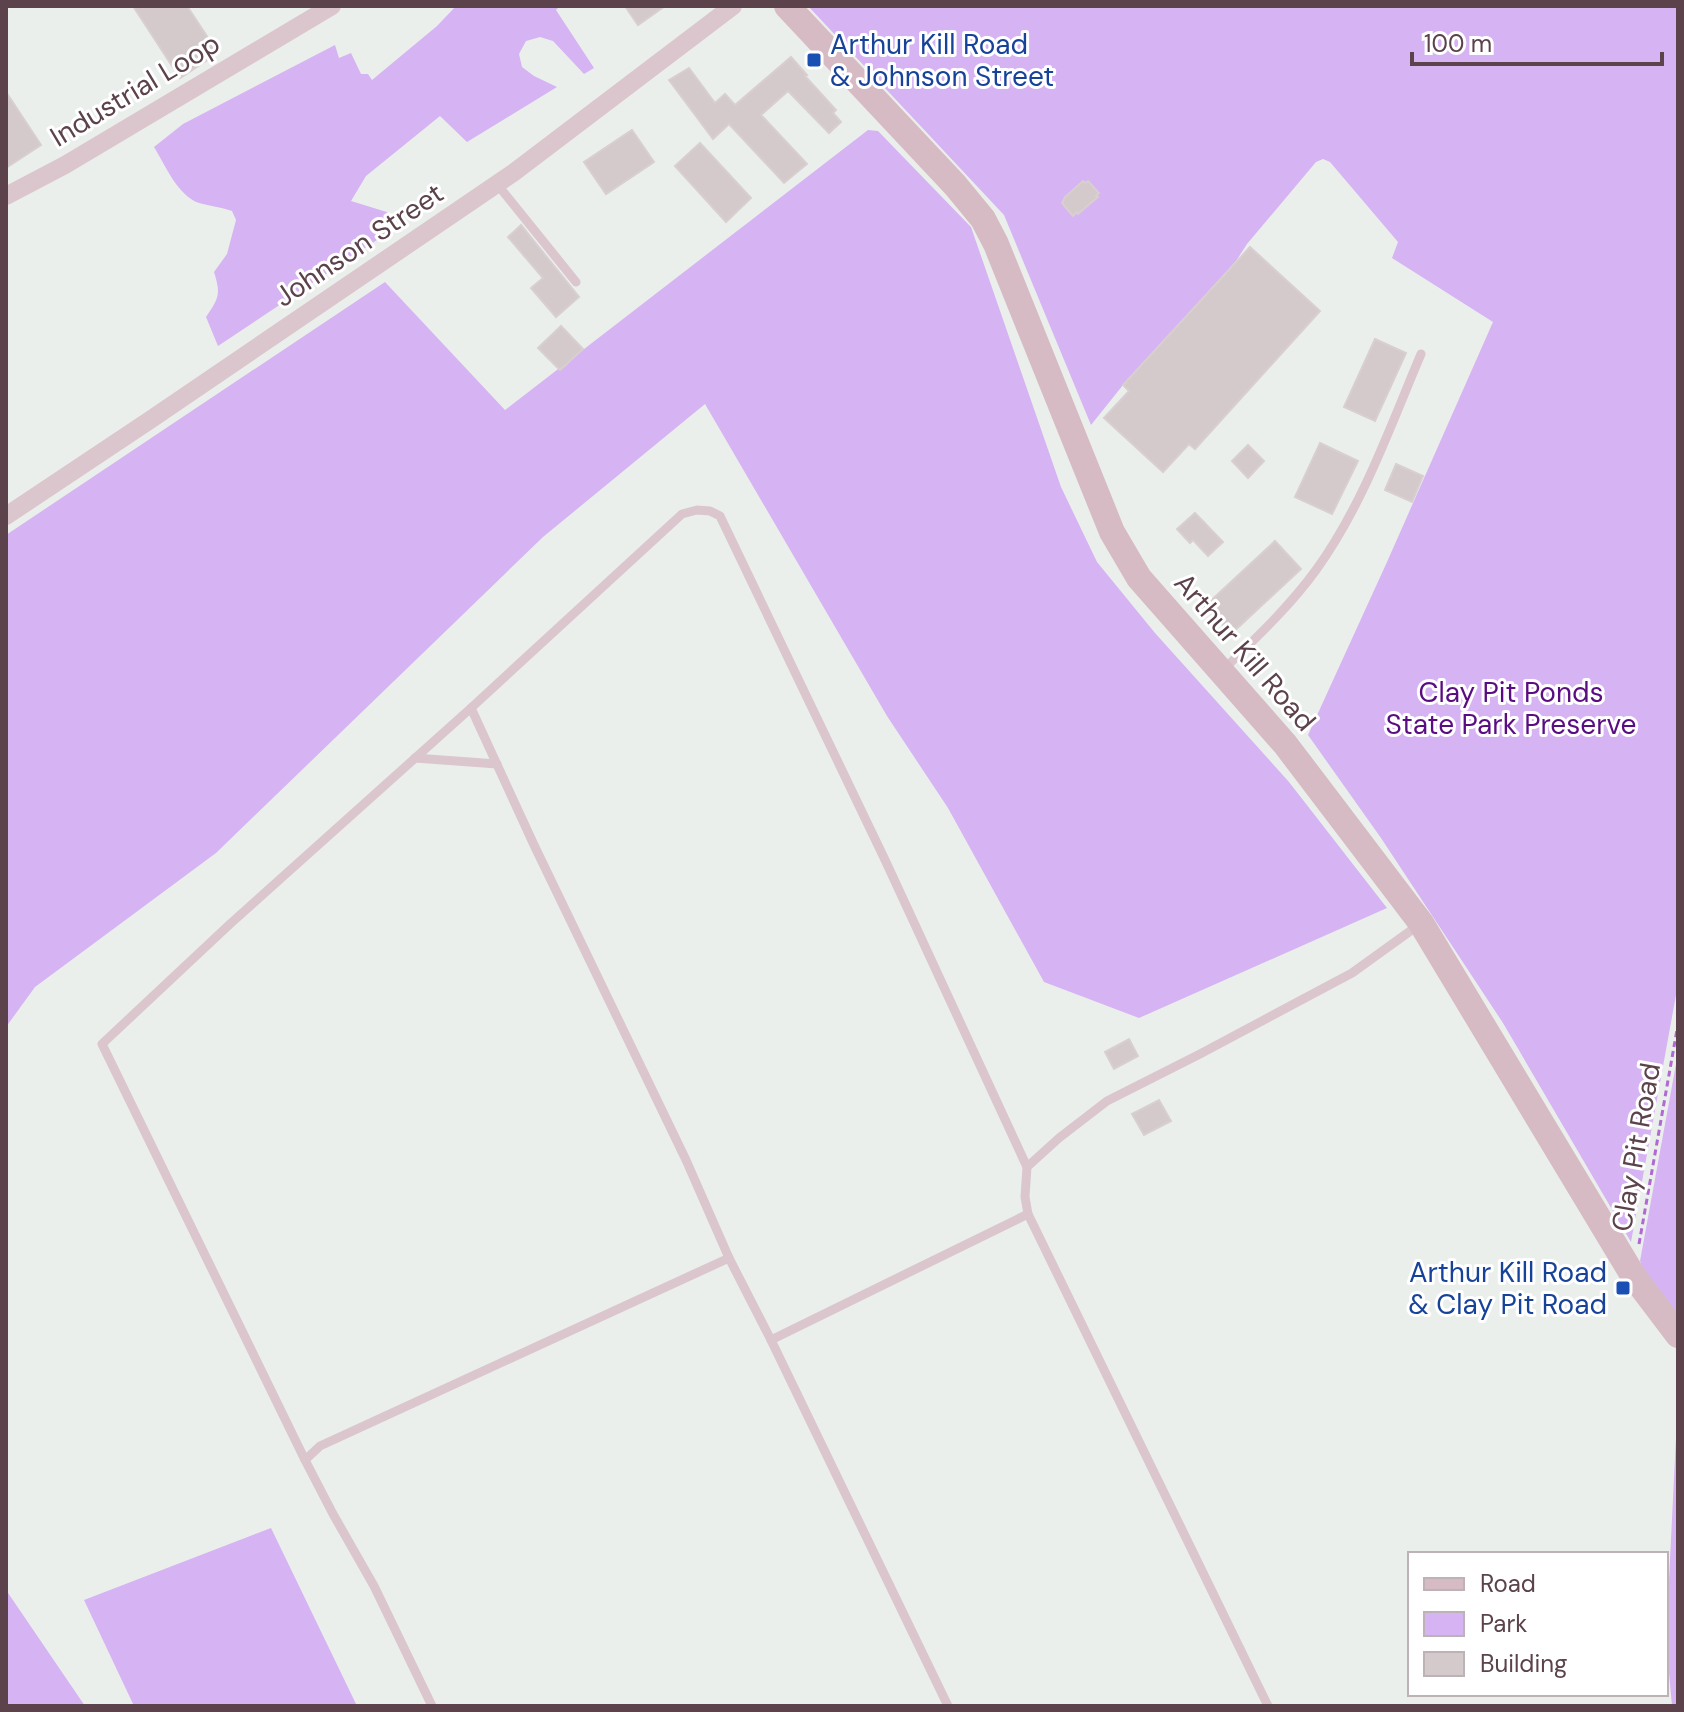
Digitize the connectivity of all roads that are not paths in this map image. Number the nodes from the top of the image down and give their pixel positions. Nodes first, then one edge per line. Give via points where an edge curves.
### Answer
1 (332, 6) edge
2 (733, 6) edge
3 (787, 6) edge
4 (497, 184) junction
5 (6, 196) edge
6 (576, 282) dead end
7 (1421, 354) dead end
8 (6, 516) edge
9 (1221, 671) junction
10 (471, 708) junction
11 (415, 758) junction
12 (497, 764) junction
13 (1421, 923) junction
14 (1027, 1167) junction
15 (1028, 1214) junction
16 (729, 1258) junction
17 (1678, 1335) edge
18 (771, 1340) junction
19 (305, 1460) junction
20 (432, 1706) edge
21 (948, 1706) edge
22 (1268, 1706) edge

1 - 5 street, Industrial Loop
2 - 4 street, Johnson Street
3 - 9 street, Arthur Kill Road via 983,219 1112,532 1139,578
4 - 6 lane
4 - 8 street, Johnson Street
7 - 9 lane via 1348,520 1285,608
9 - 13 street, Arthur Kill Road via 1285,744
10 - 11 lane
10 - 12 lane
10 - 14 lane via 682,514 697,510 720,516
11 - 12 lane
11 - 19 lane via 102,1044
12 - 16 lane
13 - 14 lane via 1352,973 1107,1101
13 - 17 street, Arthur Kill Road via 1634,1277
14 - 15 lane
15 - 18 lane
15 - 22 lane
16 - 18 lane
16 - 19 lane via 320,1446
18 - 21 lane
19 - 20 lane

